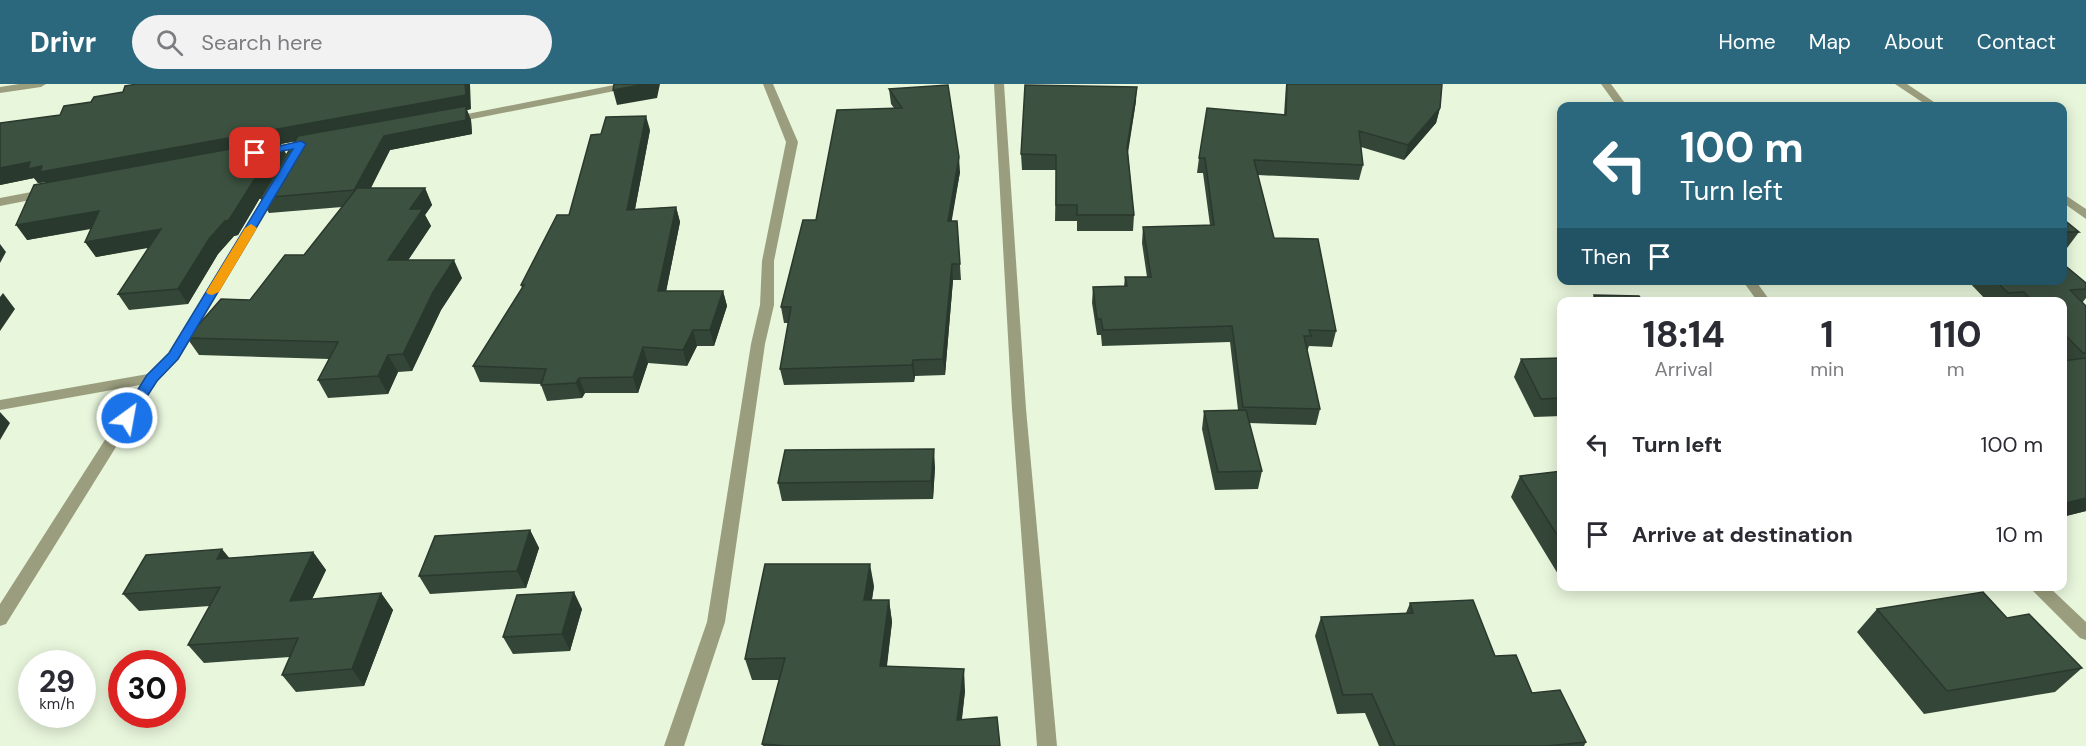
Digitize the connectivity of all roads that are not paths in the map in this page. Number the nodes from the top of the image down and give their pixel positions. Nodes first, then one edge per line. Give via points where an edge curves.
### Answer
1 (40, 84) edge
2 (635, 84) edge
3 (768, 84) edge
4 (999, 84) edge
5 (1606, 84) edge
6 (1900, 84) edge
7 (0, 90) edge
8 (1619, 102) edge
9 (1929, 102) edge
10 (437, 123) edge
11 (324, 141) edge
12 (301, 144) junction
13 (255, 153) edge
14 (58, 190) edge
15 (2067, 199) edge
16 (0, 202) edge
17 (2084, 211) edge
18 (1752, 285) edge
19 (1761, 297) edge
20 (152, 378) junction
21 (0, 405) edge
22 (2041, 591) edge
23 (0, 619) edge
24 (2086, 633) edge
25 (674, 746) edge
26 (1047, 746) edge

1 - 7 street
2 - 10 street
3 - 25 street via 792,142 768,261 767,305 716,622
4 - 26 street via 1019,409
5 - 8 street
6 - 9 street
11 - 12 street
12 - 13 street
12 - 20 street via 174,356
14 - 16 street
15 - 17 street
18 - 19 street
20 - 21 street
20 - 23 street
22 - 24 street

